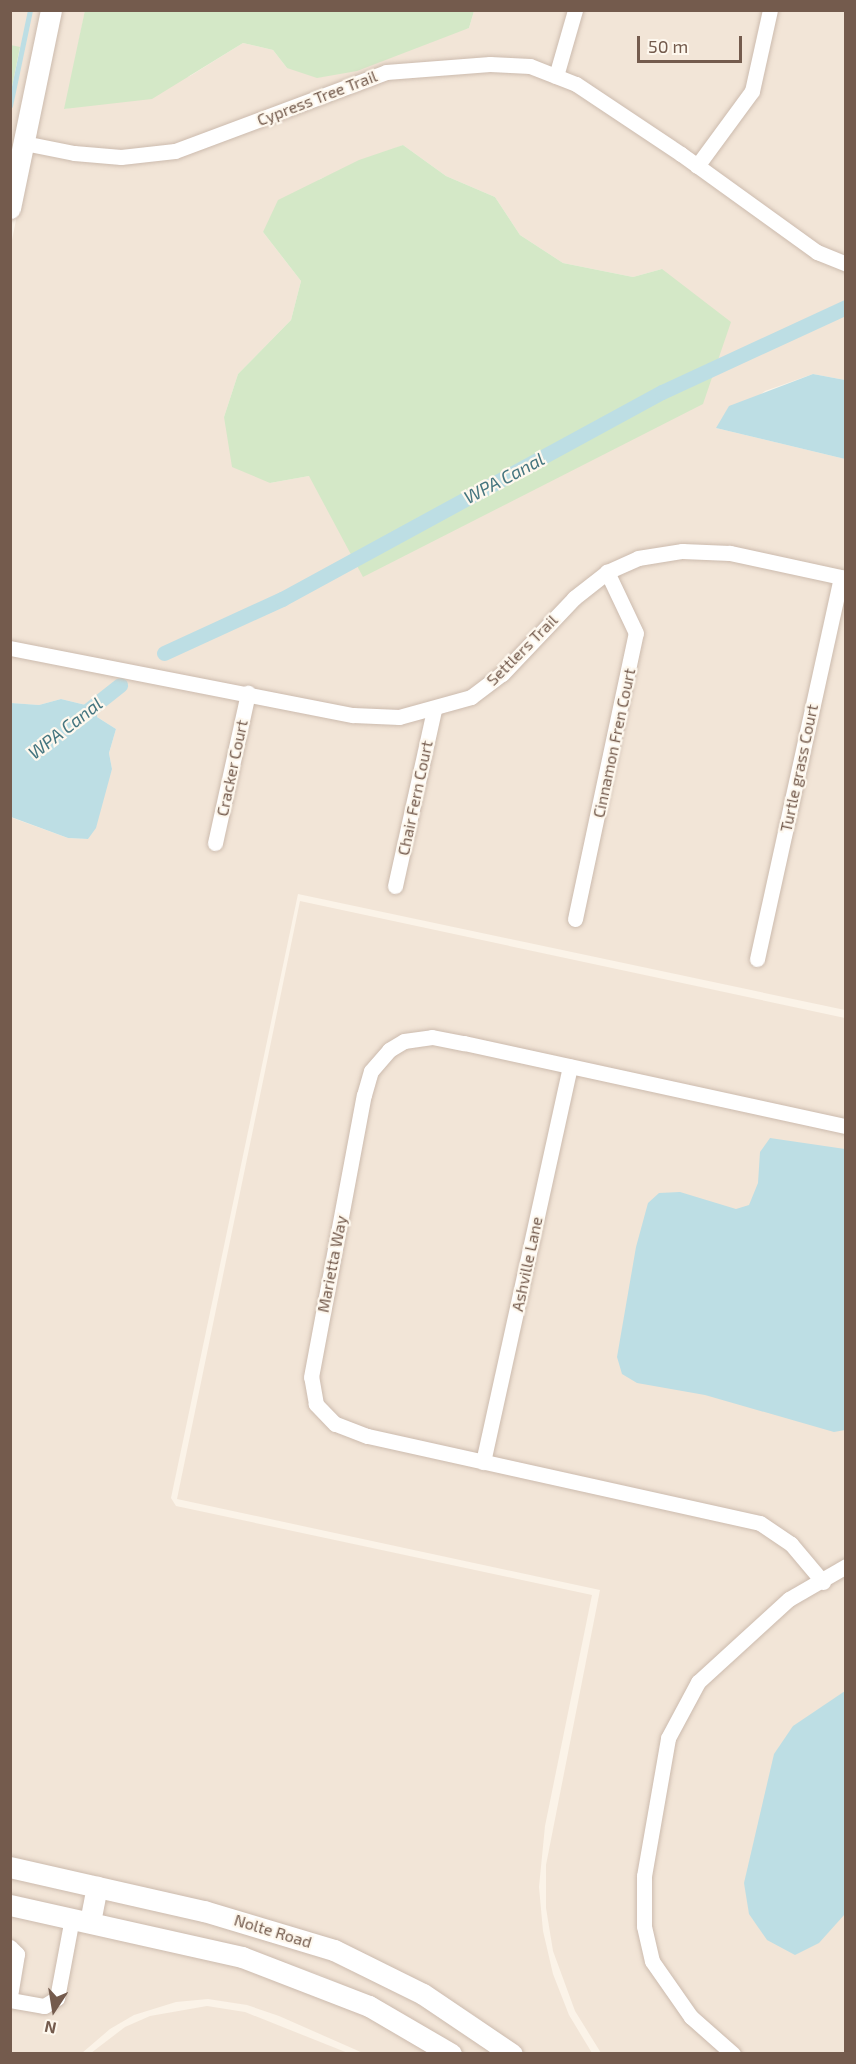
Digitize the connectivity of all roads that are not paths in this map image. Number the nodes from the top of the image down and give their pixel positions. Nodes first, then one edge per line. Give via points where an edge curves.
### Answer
1 (51, 10) edge
2 (574, 10) edge
3 (770, 10) edge
4 (556, 76) junction
5 (24, 143) junction
6 (697, 165) junction
7 (10, 208) edge
8 (846, 264) edge
9 (607, 573) junction
10 (843, 577) edge
11 (10, 648) edge
12 (248, 693) junction
13 (434, 710) junction
14 (215, 843) dead end
15 (395, 886) dead end
16 (575, 919) dead end
17 (757, 959) dead end
18 (570, 1066) junction
19 (846, 1126) edge
20 (483, 1462) junction
21 (846, 1566) edge
22 (823, 1582) junction
23 (10, 1867) edge
24 (97, 1887) junction
25 (10, 1905) edge
26 (81, 1920) junction
27 (10, 1947) edge
28 (10, 1998) edge
29 (451, 2054) edge
30 (512, 2054) edge
31 (733, 2054) edge

1 - 5 street
2 - 4 street
3 - 6 street via 752,91
4 - 5 street, Cypress Tree Trail via 530,66 490,63 386,72 164,152 121,157
4 - 6 street, Cypress Tree Trail via 576,84
5 - 7 street
6 - 8 street, Cypress Tree Trail via 817,252
9 - 10 street, Settlers Trail via 638,558 682,551 730,553
9 - 13 street, Settlers Trail via 574,598 502,674 471,697
9 - 16 street, Cinnamon Fren Court via 636,633
10 - 17 street, Turtle grass Court
11 - 12 street, Settlers Trail
12 - 13 street, Settlers Trail via 353,716 399,717
12 - 14 street, Cracker Court
13 - 15 street, Chair Fern Court
18 - 19 street, Marietta Way
18 - 20 street, Ashville Lane
18 - 20 street, Marietta Way via 432,1037 404,1041 389,1050 371,1071 364,1095 311,1377 316,1404 335,1424 367,1436
20 - 22 street, Marietta Way via 760,1523 791,1544
21 - 22 street
22 - 31 street via 789,1599 698,1682 668,1738 644,1876 644,1926 652,1961 691,2017
23 - 24 street, Nolte Road
24 - 26 street
24 - 30 street, Nolte Road via 236,1919 334,1950 423,1994
25 - 26 street, Nolte Road
26 - 28 street via 57,1998 44,2006
26 - 29 street, Nolte Road via 242,1957 319,1983 369,2006
27 - 28 street via 17,1954

